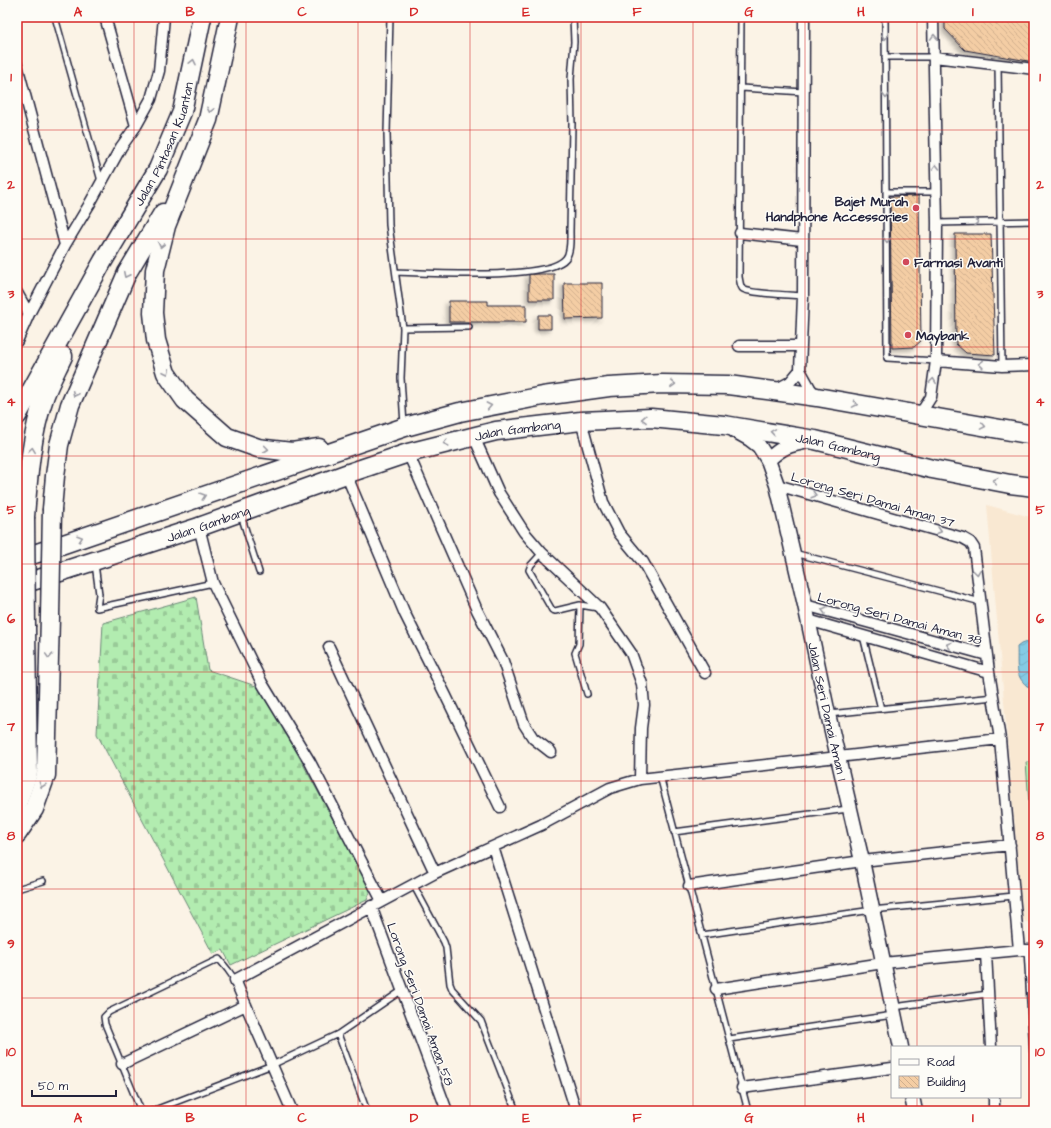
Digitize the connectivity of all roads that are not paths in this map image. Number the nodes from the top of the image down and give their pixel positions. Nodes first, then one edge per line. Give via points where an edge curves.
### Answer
1 (55, 17) edge
2 (105, 17) edge
3 (164, 17) edge
4 (202, 17) edge
5 (230, 17) edge
6 (390, 17) edge
7 (573, 17) edge
8 (741, 17) edge
9 (804, 17) edge
10 (885, 17) edge
11 (933, 17) edge
12 (885, 57) junction
13 (934, 57) junction
14 (998, 64) junction
15 (17, 65) edge
16 (1034, 69) edge
17 (19, 82) edge
18 (741, 88) junction
19 (804, 92) junction
20 (136, 126) junction
21 (182, 181) junction
22 (102, 182) junction
23 (886, 192) junction
24 (936, 192) junction
25 (1000, 221) junction
26 (1034, 221) edge
27 (936, 223) junction
28 (740, 233) junction
29 (802, 240) junction
30 (66, 245) junction
31 (103, 261) junction
32 (396, 272) junction
33 (17, 293) edge
34 (802, 296) junction
35 (29, 314) junction
36 (469, 327) dead end
37 (403, 328) junction
38 (17, 340) edge
39 (739, 346) dead end
40 (801, 346) junction
41 (936, 361) junction
42 (1034, 365) edge
43 (1002, 366) junction
44 (800, 370) junction
45 (774, 391) junction
46 (817, 397) junction
47 (917, 415) junction
48 (17, 416) edge
49 (581, 421) junction
50 (724, 425) junction
51 (405, 427) junction
52 (1034, 435) edge
53 (474, 436) junction
54 (815, 440) junction
55 (357, 443) junction
56 (408, 453) junction
57 (768, 460) junction
58 (346, 474) junction
59 (776, 485) junction
60 (1034, 487) edge
61 (240, 512) junction
62 (200, 527) junction
63 (542, 553) junction
64 (793, 553) junction
65 (17, 560) edge
66 (94, 561) junction
67 (259, 572) dead end
68 (213, 583) junction
69 (17, 586) edge
70 (981, 602) junction
71 (580, 605) junction
72 (805, 605) junction
73 (600, 608) junction
74 (808, 620) junction
75 (863, 635) junction
76 (329, 647) dead end
77 (987, 655) junction
78 (989, 672) junction
79 (705, 673) dead end
80 (587, 694) dead end
81 (994, 697) junction
82 (881, 709) junction
83 (828, 714) junction
84 (1000, 739) junction
85 (551, 752) dead end
86 (838, 758) junction
87 (660, 776) junction
88 (640, 779) junction
89 (17, 804) edge
90 (500, 807) dead end
91 (849, 809) junction
92 (674, 832) junction
93 (17, 834) edge
94 (1010, 845) junction
95 (493, 846) junction
96 (862, 862) junction
97 (435, 873) junction
98 (43, 881) dead end
99 (413, 884) junction
100 (689, 886) junction
101 (17, 889) edge
102 (1014, 896) junction
103 (382, 901) junction
104 (371, 906) junction
105 (872, 910) junction
106 (702, 935) junction
107 (1027, 950) edge
108 (986, 953) junction
109 (883, 963) junction
110 (235, 980) junction
111 (716, 989) junction
112 (401, 991) junction
113 (988, 994) junction
114 (246, 1005) junction
115 (893, 1011) junction
116 (338, 1034) junction
117 (729, 1040) junction
118 (901, 1046) edge
119 (991, 1046) edge
120 (122, 1064) junction
121 (272, 1065) junction
122 (891, 1068) edge
123 (1034, 1071) edge
124 (742, 1088) junction
125 (912, 1098) edge
126 (994, 1098) edge
127 (141, 1111) edge
128 (152, 1111) edge
129 (292, 1111) edge
130 (367, 1111) edge
131 (447, 1111) edge
132 (516, 1111) edge
133 (576, 1111) edge
134 (748, 1111) edge
135 (915, 1111) edge
136 (994, 1111) edge

1 - 22 lane
2 - 20 street
3 - 20 street via 159,71 151,98
31 -> 4 highway, Jalan Pintasan Kuantan via 158,169 182,112
5 -> 21 highway via 208,120
6 - 32 lane via 387,133 389,225
7 - 32 lane via 571,224 567,257 554,266 500,274
8 - 18 lane
9 - 19 street
10 -> 12 lane
13 -> 11 street
12 - 13 lane
12 -> 23 lane
13 - 14 street
24 -> 13 street
14 - 16 street
14 - 25 lane
15 - 17 street
17 - 30 street
18 - 19 lane
18 - 28 lane
19 - 29 street
20 - 22 street
21 -> 55 highway via 166,226 155,270 153,313 156,340 166,373 185,400 208,421 227,436 252,446 292,452
21 -> 93 highway, bridge via 127,273 70,404 59,445 52,509 46,774 34,809
22 - 30 street
23 - 24 lane
23 -> 41 lane via 887,358
24 - 27 street
25 - 26 lane
27 -> 25 lane
25 - 43 lane
27 - 41 street
28 - 29 street
28 - 34 lane via 741,287 754,292
29 - 34 street
30 - 35 street
31 - 48 highway
89 -> 31 highway, bridge via 28,773 25,517 33,440 44,396
32 - 37 lane
33 - 35 street
34 - 40 street
35 - 38 street
36 - 37 lane
37 - 51 lane via 401,378
39 - 40 street
40 - 44 street
43 -> 41 street
47 -> 41 street via 931,397
42 - 43 street
44 - 45 street via 790,382
44 - 46 street
45 - 46 highway, Jalan Gambang
51 -> 45 highway, Jalan Gambang via 475,409 608,387 662,384 721,385
46 -> 47 highway, Jalan Gambang
47 -> 52 highway, Jalan Gambang
50 -> 49 highway, Jalan Gambang via 650,418
49 - 53 highway, Jalan Gambang
49 - 79 street via 603,502 619,533 643,562
54 -> 50 highway, Jalan Gambang
50 - 57 street, Jalan Seri Damai Aman 1 via 759,446
51 - 55 highway, Jalan Gambang
53 -> 56 highway, Jalan Gambang
53 - 63 street via 499,493 524,532
54 - 57 street via 784,447
60 -> 54 highway, Jalan Gambang via 932,469
65 -> 55 highway, Jalan Gambang
56 - 58 highway, Jalan Gambang
56 - 85 street via 477,610 503,661 524,724 533,738
57 - 59 street, Jalan Seri Damai Aman 1
58 - 61 highway, Jalan Gambang
58 - 90 street via 405,614
59 - 64 street, Jalan Seri Damai Aman 1
59 -> 70 street, Lorong Seri Damai Aman 37 via 963,538 974,548
61 - 62 highway, Jalan Gambang
61 - 67 lane
62 - 66 highway, Jalan Gambang
62 - 68 street
63 - 71 lane via 529,570 552,610
63 - 73 street
64 - 70 lane
64 - 72 street, Jalan Seri Damai Aman 1
66 - 68 lane via 99,594 98,608
66 - 69 highway, Jalan Gambang
68 - 103 street via 262,683 310,762
70 - 77 street
71 - 73 lane
71 - 80 lane via 579,644 575,653
72 - 74 street, Jalan Seri Damai Aman 1
77 -> 72 street, Lorong Seri Damai Aman 38
73 - 88 street via 631,653 642,684 644,705
74 - 75 street
74 - 83 street, Jalan Seri Damai Aman 1
75 - 78 street
75 - 82 lane
76 - 97 street
77 - 78 street
78 - 81 street
81 - 82 lane
81 - 84 street
82 - 83 lane
83 - 86 street, Jalan Seri Damai Aman 1
84 - 86 street
84 - 94 street
86 - 87 street
86 - 91 street, Jalan Seri Damai Aman 1
87 - 88 street
87 - 92 lane
88 - 95 street via 610,788 541,825
91 - 92 lane
91 - 96 street, Jalan Seri Damai Aman 1
92 - 100 lane
94 - 96 street
94 - 102 street
95 - 97 street
95 - 133 street
96 - 100 street
96 - 105 street, Jalan Seri Damai Aman 1
97 - 99 street
98 - 101 lane
99 - 103 street
99 - 132 lane via 444,942 452,989 481,1021
100 - 106 lane
102 - 105 lane
102 - 107 street
103 - 104 street
104 - 110 street
104 - 112 street, Lorong Seri Damai Aman 58
105 - 106 lane
105 - 109 street, Jalan Seri Damai Aman 1
106 - 111 lane
107 - 108 street
107 - 123 lane
108 - 109 street
108 - 113 street
109 - 111 street
109 - 115 street, Jalan Seri Damai Aman 1
110 - 114 street
110 - 120 lane via 219,959 109,1012 104,1018 105,1024
111 - 117 lane
112 - 116 lane
112 - 131 street, Lorong Seri Damai Aman 58
113 - 115 lane
113 - 119 street
114 - 120 street
114 - 121 street
115 - 117 lane
115 - 118 street, Jalan Seri Damai Aman 1
116 - 121 lane
116 - 130 lane
117 - 124 lane
120 - 127 lane
121 - 128 lane
121 - 129 street
122 - 124 street
124 - 134 lane
125 - 135 street
126 - 136 street

